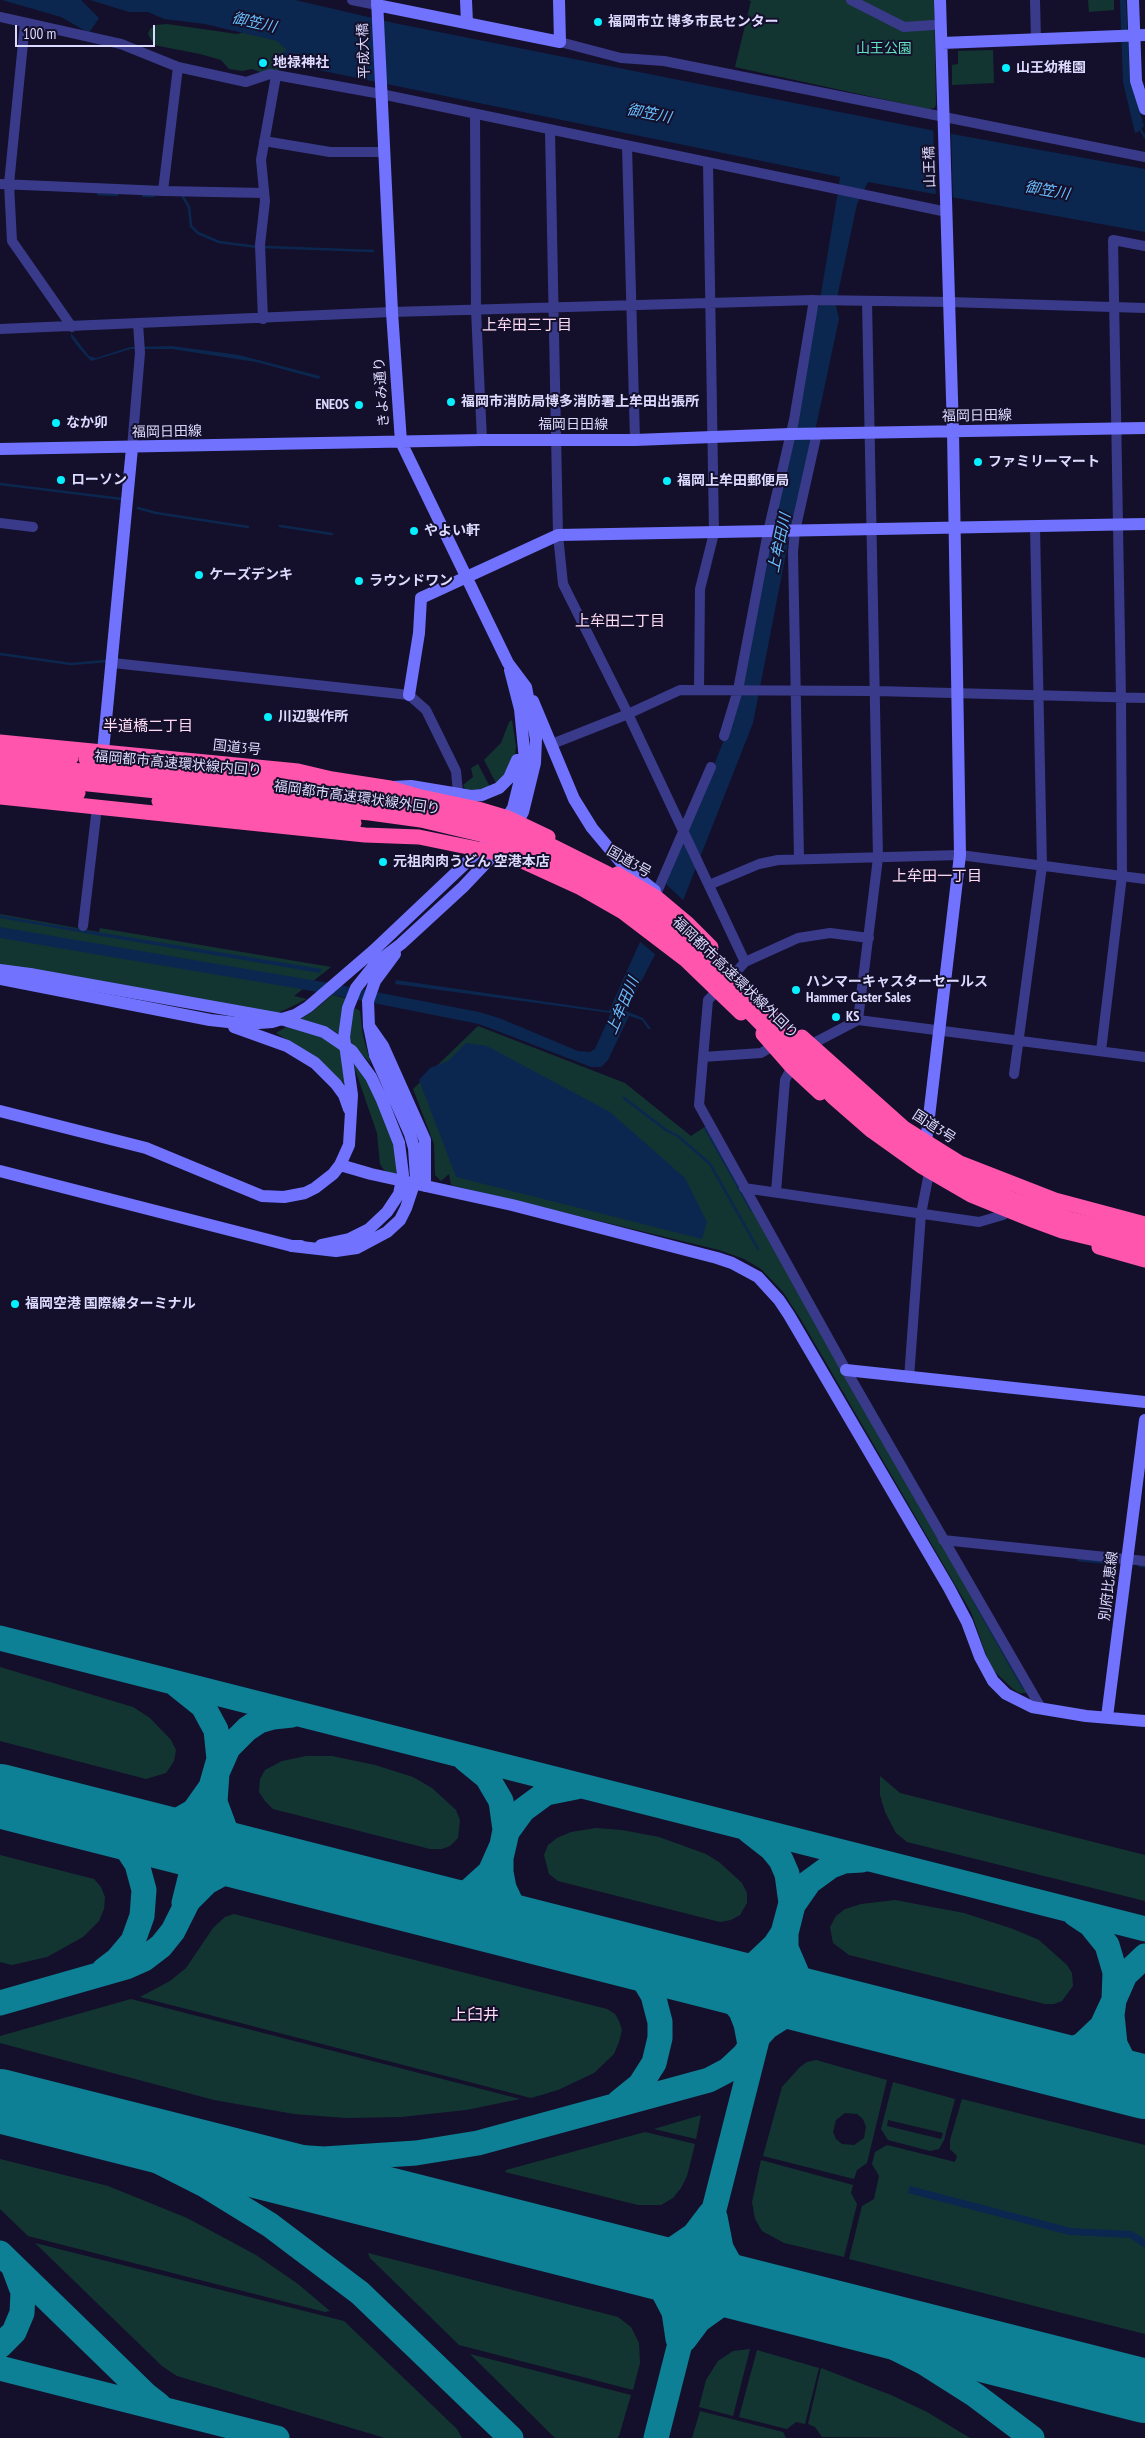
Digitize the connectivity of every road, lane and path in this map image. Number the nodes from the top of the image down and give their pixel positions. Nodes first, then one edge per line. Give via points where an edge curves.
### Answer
1 (352, 0) edge
2 (466, 0) edge
3 (559, 0) edge
4 (851, 0) edge
5 (940, 0) edge
6 (1035, 0) edge
7 (1133, 0) edge
8 (377, 3) edge
9 (0, 17) edge
10 (26, 23) junction
11 (467, 24) junction
12 (933, 26) dead end
13 (1140, 36) edge
14 (1036, 40) junction
15 (560, 42) junction
16 (942, 43) junction
17 (178, 67) junction
18 (276, 76) junction
19 (381, 94) junction
20 (1145, 109) edge
21 (475, 114) junction
22 (943, 120) junction
23 (550, 130) junction
24 (264, 141) junction
25 (627, 146) junction
26 (384, 152) junction
27 (1145, 156) edge
28 (708, 163) junction
29 (4, 184) edge
30 (163, 191) junction
31 (264, 193) junction
32 (947, 210) junction
33 (1145, 246) edge
34 (815, 300) junction
35 (867, 301) junction
36 (711, 302) junction
37 (949, 302) junction
38 (632, 306) junction
39 (1114, 307) junction
40 (555, 308) junction
41 (1145, 308) edge
42 (476, 310) junction
43 (392, 312) junction
44 (264, 319) junction
45 (138, 323) junction
46 (72, 327) junction
47 (0, 329) edge
48 (1116, 428) junction
49 (1145, 428) edge
50 (953, 431) junction
51 (870, 433) junction
52 (792, 434) junction
53 (814, 434) junction
54 (714, 436) junction
55 (482, 440) junction
56 (558, 440) junction
57 (635, 440) junction
58 (401, 442) junction
59 (132, 448) junction
60 (0, 449) edge
61 (0, 523) edge
62 (1145, 524) edge
63 (1118, 525) junction
64 (33, 527) dead end
65 (1035, 527) junction
66 (954, 528) junction
67 (873, 530) junction
68 (791, 531) junction
69 (769, 532) junction
70 (714, 533) junction
71 (558, 535) junction
72 (467, 578) junction
73 (113, 663) junction
74 (508, 663) junction
75 (526, 687) junction
76 (699, 690) junction
77 (739, 690) junction
78 (797, 690) junction
79 (875, 691) junction
80 (957, 693) junction
81 (409, 695) junction
82 (1038, 696) junction
83 (1122, 697) junction
84 (1145, 698) edge
85 (628, 714) junction
86 (724, 736) dead end
87 (0, 742) edge
88 (552, 744) junction
89 (103, 751) junction
90 (0, 754) edge
91 (525, 760) junction
92 (0, 763) edge
93 (711, 767) dead end
94 (0, 775) edge
95 (332, 779) junction
96 (0, 785) edge
97 (390, 788) junction
98 (0, 792) edge
99 (78, 793) junction
100 (458, 793) junction
101 (0, 796) edge
102 (295, 798) junction
103 (97, 807) junction
104 (371, 807) junction
105 (513, 821) junction
106 (686, 836) junction
107 (419, 837) junction
108 (480, 850) junction
109 (497, 852) junction
110 (960, 855) junction
111 (800, 858) junction
112 (878, 858) junction
113 (1042, 866) junction
114 (1122, 876) junction
115 (1145, 879) edge
116 (709, 885) junction
117 (658, 895) junction
118 (84, 926) dead end
119 (869, 938) junction
120 (401, 944) junction
121 (741, 966) junction
122 (0, 970) edge
123 (0, 979) edge
124 (718, 991) junction
125 (210, 1020) junction
126 (858, 1020) junction
127 (368, 1026) junction
128 (938, 1030) junction
129 (1018, 1041) junction
130 (773, 1046) junction
131 (810, 1046) junction
132 (1101, 1052) junction
133 (703, 1057) junction
134 (1145, 1057) edge
135 (792, 1067) junction
136 (1014, 1074) dead end
137 (0, 1111) edge
138 (352, 1122) junction
139 (926, 1142) junction
140 (340, 1165) junction
141 (0, 1171) edge
142 (928, 1178) junction
143 (426, 1186) junction
144 (744, 1188) junction
145 (776, 1192) junction
146 (921, 1214) junction
147 (1003, 1215) junction
148 (1145, 1224) edge
149 (1145, 1238) edge
150 (292, 1246) junction
151 (1145, 1251) edge
152 (1145, 1260) edge
153 (846, 1370) junction
154 (909, 1378) junction
155 (1145, 1402) edge
156 (1145, 1420) edge
157 (943, 1540) junction
158 (1127, 1559) junction
159 (1145, 1561) edge
160 (1039, 1708) junction
161 (1107, 1717) junction
162 (1145, 1721) edge

1 - 8 street
2 - 11 street
3 - 15 street
4 - 12 street via 904,27
5 - 16 street, 山王橋
6 - 14 street
7 - 13 street
8 - 11 street
8 - 19 street, 平成大橋
9 - 10 street
10 - 17 street via 121,44
10 - 29 street
11 - 15 street
13 - 14 street
13 - 20 street via 1136,81
14 - 16 street
15 - 22 street via 621,58 664,61
16 - 22 street, 山王橋
17 - 18 street via 246,82 270,74
17 - 30 street
18 - 19 street
18 - 24 street
19 - 21 street
19 - 26 street, きよみ通り
21 - 23 street
21 - 42 street
22 - 27 street
22 - 32 street, 山王橋
23 - 25 street
23 - 40 street
24 - 26 street via 330,152
24 - 31 street via 260,160
25 - 28 street
25 - 38 street
26 - 43 street, きよみ通り
28 - 32 street
28 - 36 street
29 - 30 street
29 - 46 street via 12,241
30 - 31 street
31 - 44 street via 260,245
32 - 37 street, 山王橋
33 - 39 street via 1113,240
34 - 35 street
34 - 36 street
34 - 52 street
35 - 37 street
35 - 51 street
36 - 38 street
36 - 54 street
37 - 39 street
37 - 50 street, 山王橋
38 - 40 street
38 - 57 street
39 - 41 street
39 - 48 street
40 - 42 street
40 - 56 street
42 - 43 street
42 - 55 street
43 - 44 street
43 - 58 street, きよみ通り
44 - 45 street
45 - 46 street
45 - 59 street via 140,353
46 - 47 street
48 - 49 street, 福岡日田線
48 - 50 street, 福岡日田線
48 - 63 street
50 - 51 street, 福岡日田線
50 - 66 street, 山王橋
51 - 53 street, 福岡日田線
51 - 67 street
52 - 53 street, 福岡日田線
52 - 54 street, 福岡日田線
52 - 69 street
53 - 68 street
54 - 57 street, 福岡日田線
54 - 70 street
55 - 56 street, 福岡日田線
55 - 58 street, 福岡日田線
56 - 57 street, 福岡日田線
56 - 71 street
58 - 59 street, 福岡日田線
58 - 72 street, きよみ通り
59 - 60 street, 福岡日田線
59 - 73 street
61 - 64 street
62 - 63 street
63 - 65 street
63 - 83 street
65 - 66 street
65 - 82 street
66 - 67 street
66 - 80 street, 山王橋
67 - 68 street
67 - 79 street
68 - 69 street
68 - 78 street
69 - 70 street
69 - 77 street
70 - 71 street
70 - 76 street via 700,590
71 - 72 street
71 - 85 street via 563,584
72 - 74 street, きよみ通り
72 - 81 street via 421,598
73 - 81 street
73 - 89 street
74 - 75 street, きよみ通り
74 - 91 street, きよみ通り via 520,709
75 - 88 street
75 - 105 street, きよみ通り via 536,739 535,763
76 - 77 street
76 - 85 street via 680,690
77 - 78 street
77 - 86 street
78 - 79 street
78 - 111 street
79 - 80 street
79 - 112 street
80 - 82 street
80 - 110 street, 山王橋
81 - 100 street via 426,710 456,771
82 - 83 street
82 - 113 street
83 - 84 street
83 - 114 street
85 - 88 street
85 - 106 street
87 - 89 highway, 国道3号
88 - 117 street via 574,799 592,828 623,865
89 - 95 highway, 国道3号 via 298,771
90 - 95 highway, bridge via 86,759 277,780
91 - 100 street via 517,760 509,778 495,790 482,795
91 - 105 street, きよみ通り via 513,808
92 - 102 highway, 福岡都市高速環状線内回り, bridge
93 - 106 street
94 - 102 highway, 福岡都市高速環状線外回り, bridge
95 - 97 highway, 国道3号
96 - 99 highway
97 - 100 street via 411,786
97 - 105 highway, 国道3号
98 - 99 highway via 42,797
99 - 107 highway, bridge via 354,823 407,830
101 - 103 highway
102 - 104 highway, 福岡都市高速環状線外回り, bridge
103 - 107 highway via 364,835
103 - 118 street
104 - 149 highway, bridge via 423,808 490,823 538,839 596,867 673,920 841,1087 903,1138 976,1183 1012,1199
104 - 151 highway, 福岡都市高速環状線外回り, bridge via 488,836 542,855 601,885 667,932 833,1097 921,1166 971,1195 1035,1221
105 - 108 street
105 - 109 street
105 - 117 highway, 国道3号
106 - 116 street
106 - 117 street
107 - 108 highway
108 - 109 highway
108 - 125 street via 308,1007 272,1022 246,1024
109 - 120 street
109 - 124 highway via 581,888 644,927
110 - 112 street
110 - 113 street
110 - 128 street, 山王橋
111 - 112 street
111 - 116 street via 759,864
112 - 119 street
113 - 114 street
113 - 129 street
114 - 115 street
114 - 132 street
116 - 121 street
117 - 121 highway, 国道3号
119 - 121 street via 814,934 798,938
119 - 126 street
120 - 127 street via 375,981 368,1001
120 - 138 street via 376,963 361,981 348,1008 344,1037 352,1095
121 - 131 highway, 国道3号
122 - 150 street, bridge via 282,1019 324,1032 352,1051 372,1077 399,1143 403,1175 399,1194 387,1212 369,1229 349,1239 321,1245
123 - 125 street
124 - 130 highway
124 - 133 street via 708,1000
125 - 138 street via 268,1038 315,1063 344,1096
126 - 128 street
126 - 131 street
127 - 143 street via 383,1046 425,1140
127 - 150 street, bridge via 375,1055 414,1148 416,1178 406,1208 400,1220 387,1232 358,1248 336,1251
128 - 129 street
128 - 139 street, 山王橋
129 - 132 street
129 - 136 street
130 - 133 street via 761,1053
130 - 135 highway
131 - 139 highway, 国道3号 via 877,1106
132 - 134 street
133 - 144 street via 698,1105
135 - 142 highway via 850,1121
135 - 145 street via 785,1080
137 - 140 street via 146,1148 249,1192 271,1197 305,1193 324,1182
138 - 140 street via 350,1145
139 - 148 highway, 国道3号 via 960,1163 1017,1187 1088,1211
140 - 143 street
141 - 150 street
142 - 146 street
142 - 147 highway
143 - 160 street via 717,1258 758,1277 789,1315 960,1608 986,1672 999,1688 1016,1700
144 - 145 street
144 - 153 street
145 - 146 street
146 - 147 street via 979,1222
146 - 154 street
147 - 152 highway
153 - 154 street
153 - 157 street
154 - 155 street
156 - 158 street, 別府比恵線
157 - 158 street
157 - 160 street
158 - 159 street
158 - 161 street, 別府比恵線
160 - 161 street
161 - 162 street

